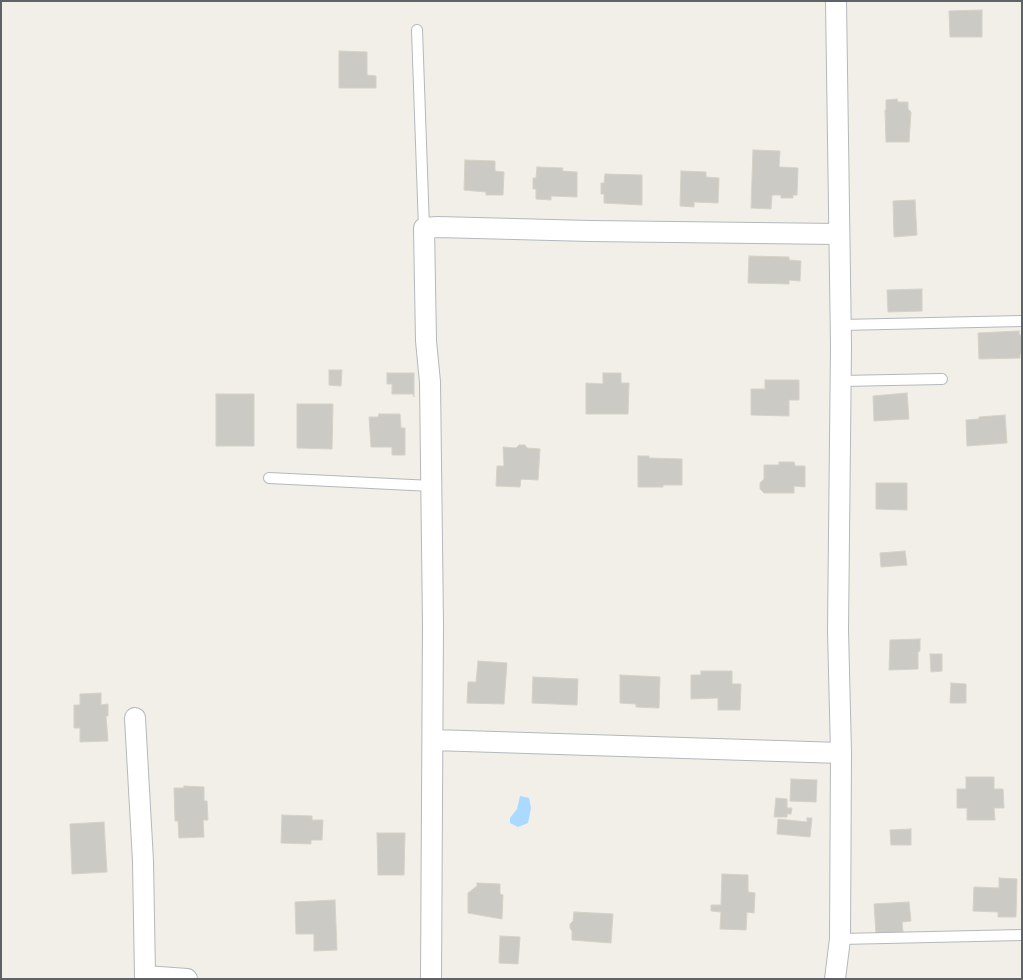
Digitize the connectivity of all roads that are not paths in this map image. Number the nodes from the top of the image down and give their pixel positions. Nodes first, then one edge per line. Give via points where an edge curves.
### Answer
1 (836, 1) edge
2 (417, 30) dead end
3 (424, 228) junction
4 (838, 234) junction
5 (1022, 321) edge
6 (841, 324) junction
7 (942, 379) dead end
8 (841, 381) junction
9 (269, 478) dead end
10 (432, 486) junction
11 (135, 718) dead end
12 (433, 740) junction
13 (841, 753) junction
14 (1022, 934) edge
15 (840, 939) junction
16 (187, 979) edge
17 (432, 979) edge
18 (835, 979) edge

1 - 4 street
2 - 3 lane
3 - 4 street
3 - 10 street
4 - 6 street
5 - 6 lane
6 - 8 street
7 - 8 lane
8 - 13 street via 838,622
9 - 10 lane
10 - 12 street
11 - 16 street via 143,861 145,976
12 - 13 street
12 - 17 street
13 - 15 street
14 - 15 lane
15 - 18 street

